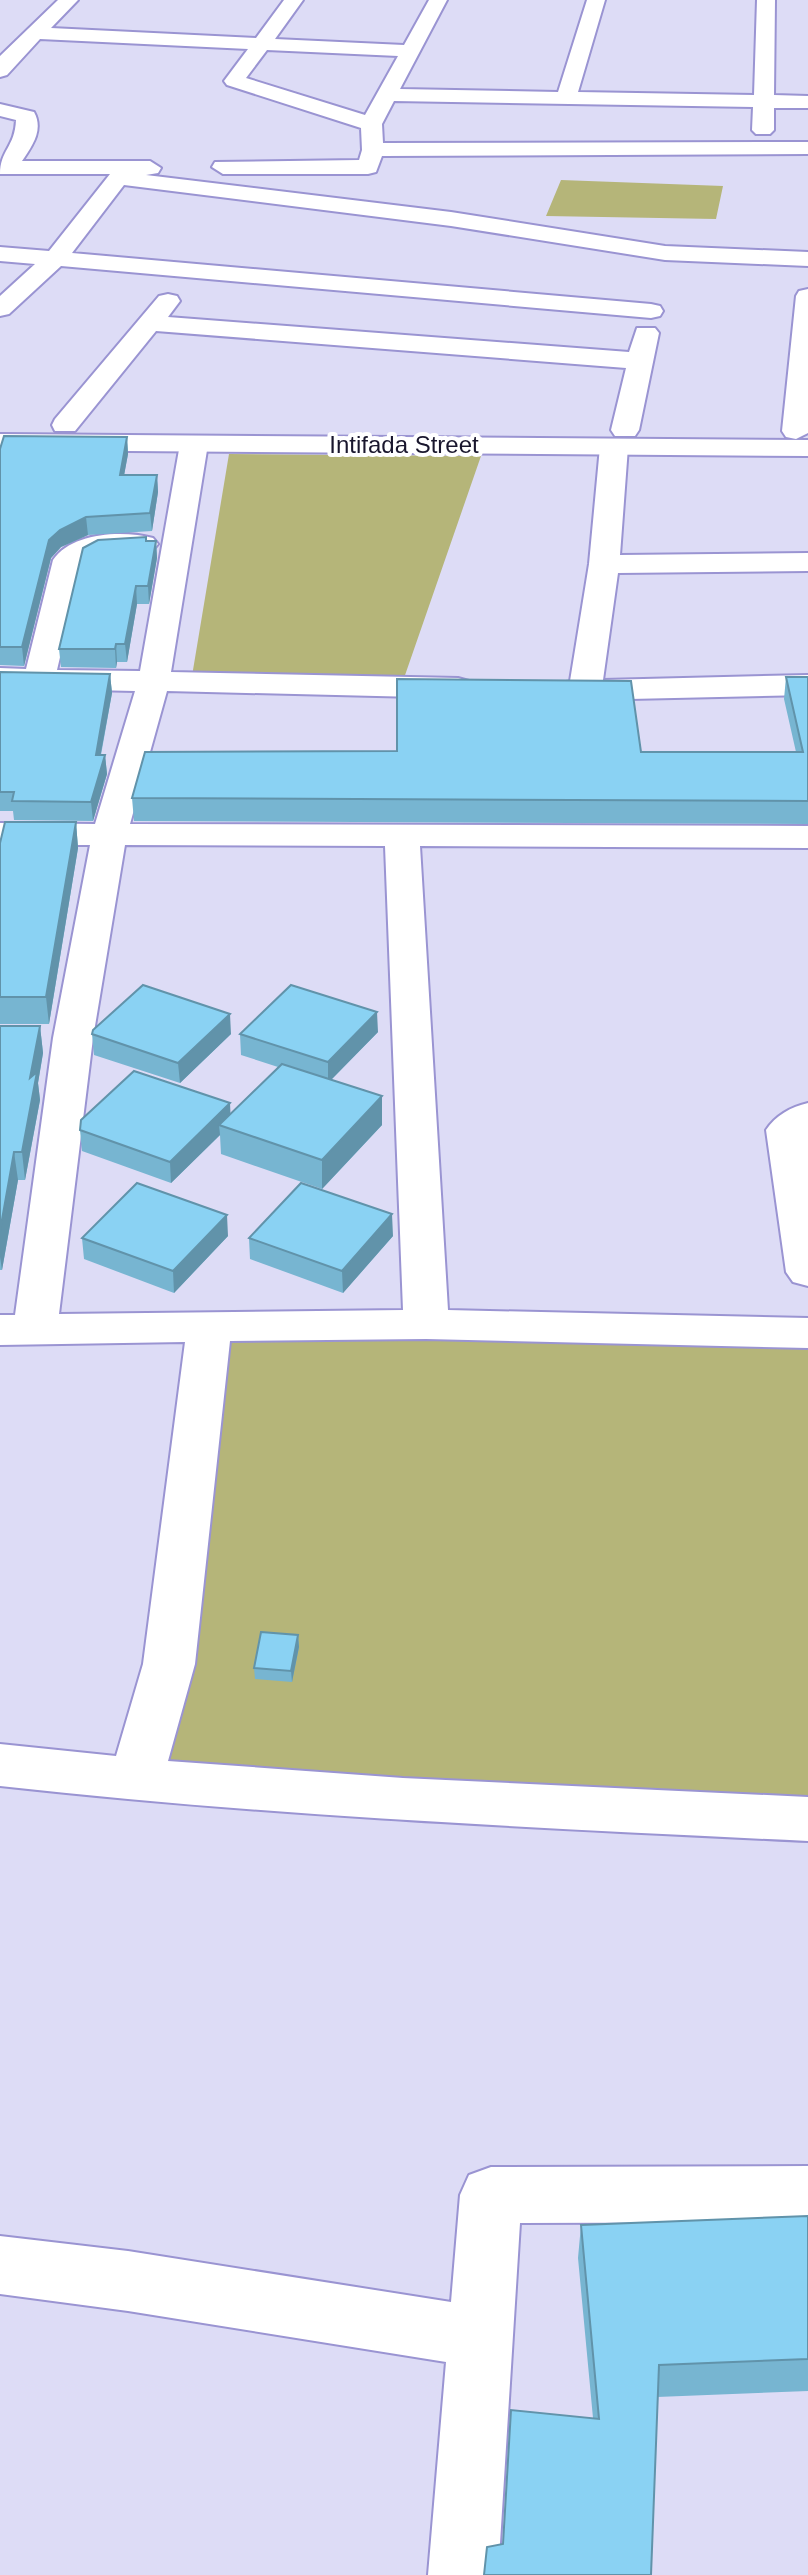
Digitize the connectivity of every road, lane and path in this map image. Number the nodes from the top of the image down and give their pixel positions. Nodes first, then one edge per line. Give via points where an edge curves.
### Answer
1 (69, 0) edge
2 (294, 0) edge
3 (438, 0) edge
4 (596, 0) edge
5 (766, 0) edge
6 (15, 21) dead end
7 (40, 28) junction
8 (259, 44) junction
9 (409, 51) junction
10 (0, 71) edge
11 (385, 95) junction
12 (566, 98) junction
13 (763, 102) junction
14 (808, 102) edge
15 (0, 110) edge
16 (371, 124) junction
17 (808, 148) edge
18 (763, 149) junction
19 (373, 150) junction
20 (471, 150) junction
21 (3, 167) edge
22 (123, 173) junction
23 (440, 218) junction
24 (665, 253) junction
25 (0, 254) edge
26 (55, 259) junction
27 (808, 259) edge
28 (192, 271) junction
29 (808, 296) edge
30 (1, 308) edge
31 (651, 311) junction
32 (150, 323) junction
33 (640, 361) junction
34 (0, 425) edge
35 (65, 425) junction
36 (804, 437) edge
37 (620, 438) junction
38 (0, 442) edge
39 (194, 444) junction
40 (177, 543) junction
41 (808, 562) edge
42 (604, 564) junction
43 (0, 678) edge
44 (39, 679) junction
45 (154, 681) junction
46 (808, 685) edge
47 (490, 688) edge
48 (538, 689) edge
49 (585, 690) junction
50 (110, 833) junction
51 (0, 834) edge
52 (402, 835) junction
53 (808, 837) edge
54 (808, 1115) edge
55 (808, 1272) edge
56 (426, 1324) junction
57 (209, 1329) junction
58 (17, 1330) edge
59 (808, 1333) edge
60 (0, 1765) edge
61 (136, 1781) junction
62 (808, 1819) edge
63 (808, 2194) edge
64 (0, 2265) edge
65 (481, 2337) junction
66 (463, 2575) edge

1 - 7 street
2 - 8 street
3 - 9 street
4 - 12 street
5 - 13 street
6 - 7 street
7 - 8 street
7 - 10 street
8 - 9 street
8 - 16 street via 234,81
9 - 11 street
11 - 12 street
11 - 16 street
12 - 13 street
13 - 14 street
13 - 18 street
15 - 21 street via 27,116 26,139
16 - 19 street
17 - 18 street
18 - 20 street
19 - 20 street
19 - 22 street via 368,167
20 - 23 street
21 - 22 street
22 - 23 street
22 - 26 street
23 - 24 street
24 - 27 street
24 - 31 street
25 - 26 street
26 - 28 street
26 - 30 street
28 - 31 street
28 - 32 street
29 - 36 street
31 - 33 street
32 - 33 street
32 - 35 street
33 - 37 street
34 - 35 street, Intifada Street
35 - 37 street, Intifada Street
36 - 37 street, Intifada Street
37 - 39 street, Intifada Street
37 - 42 street
38 - 39 street, Intifada Street
39 - 40 street
40 - 44 street via 77,550 68,560
40 - 45 street
41 - 42 street
42 - 49 street
43 - 44 street
44 - 45 street
45 - 47 street
45 - 50 street
46 - 49 street
48 - 49 street
50 - 51 street
50 - 52 street
50 - 58 street via 58,1038
52 - 53 street
52 - 56 street
54 - 55 street via 786,1130
56 - 57 street
56 - 59 street
57 - 58 street
57 - 61 street via 169,1664
60 - 61 street
61 - 62 street
63 - 65 street via 491,2195
64 - 65 street
65 - 66 street

